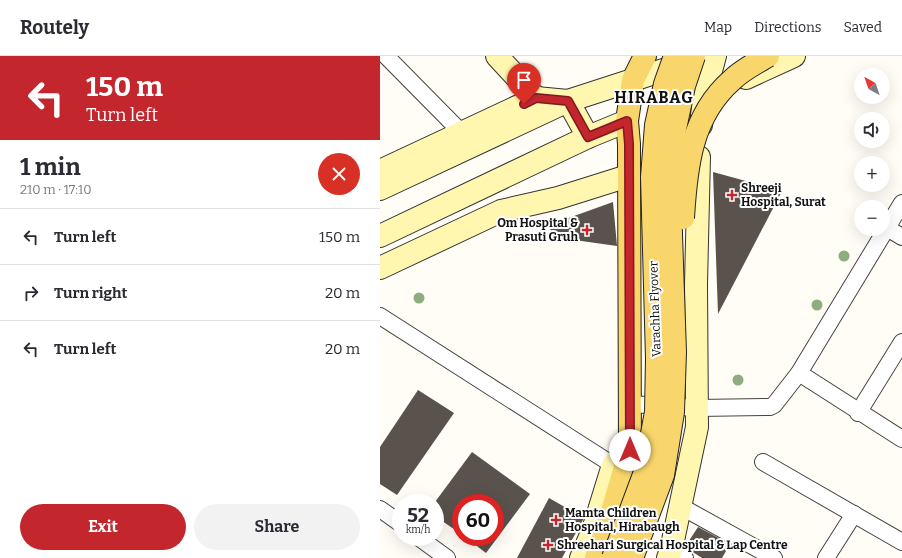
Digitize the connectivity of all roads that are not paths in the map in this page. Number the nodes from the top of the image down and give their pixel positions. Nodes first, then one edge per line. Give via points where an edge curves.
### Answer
1 (386, 56) edge
2 (497, 56) edge
3 (645, 56) edge
4 (674, 56) edge
5 (694, 56) edge
6 (706, 56) edge
7 (715, 56) edge
8 (768, 56) edge
9 (794, 56) edge
10 (633, 80) junction
11 (704, 97) junction
12 (536, 98) junction
13 (568, 101) junction
14 (627, 121) junction
15 (462, 133) junction
16 (588, 137) junction
17 (380, 171) edge
18 (628, 176) junction
19 (380, 189) edge
20 (902, 204) edge
21 (890, 223) edge
22 (890, 230) edge
23 (380, 236) edge
24 (882, 236) edge
25 (902, 237) edge
26 (380, 268) edge
27 (380, 316) edge
28 (902, 342) edge
29 (675, 352) junction
30 (799, 373) junction
31 (630, 404) junction
32 (697, 408) junction
33 (858, 413) junction
34 (902, 439) edge
35 (630, 450) junction
36 (763, 462) dead end
37 (613, 464) junction
38 (680, 506) junction
39 (381, 510) edge
40 (854, 514) junction
41 (392, 518) edge
42 (902, 542) edge
43 (430, 546) edge
44 (674, 555) edge
45 (447, 558) edge
46 (581, 558) edge
47 (596, 558) edge
48 (613, 558) edge
49 (632, 558) edge
50 (774, 558) edge
51 (826, 558) edge

1 - 15 street
2 - 12 street
3 - 10 main road
4 - 48 main road, Varachha Flyover, bridge via 656,125 652,177 656,412 645,472
5 - 29 main road, Varachha Flyover, bridge via 684,86 669,175
6 - 10 street
7 - 11 street
8 - 29 main road, bridge via 732,79 718,93 696,129 690,152 684,202
9 - 11 street
10 - 13 street
10 - 14 main road
11 - 32 street via 697,179
12 - 13 street
12 - 15 street
13 - 16 street
13 - 19 street
14 - 16 street
14 - 18 main road
15 - 17 street
16 - 23 street
18 - 26 street via 558,198 501,211
18 - 31 main road
20 - 21 street
22 - 25 street
24 - 30 street
27 - 37 street
28 - 33 street
29 - 49 main road, Varachha Flyover, bridge via 674,412 663,475
30 - 32 street via 777,402 770,407
30 - 33 street
31 - 32 street
31 - 35 main road
32 - 38 street via 697,427
33 - 34 street
35 - 37 street
35 - 47 main road
36 - 40 street
37 - 46 street via 593,530
38 - 44 street
38 - 50 street
39 - 41 street
40 - 42 street
40 - 51 street
43 - 45 street

